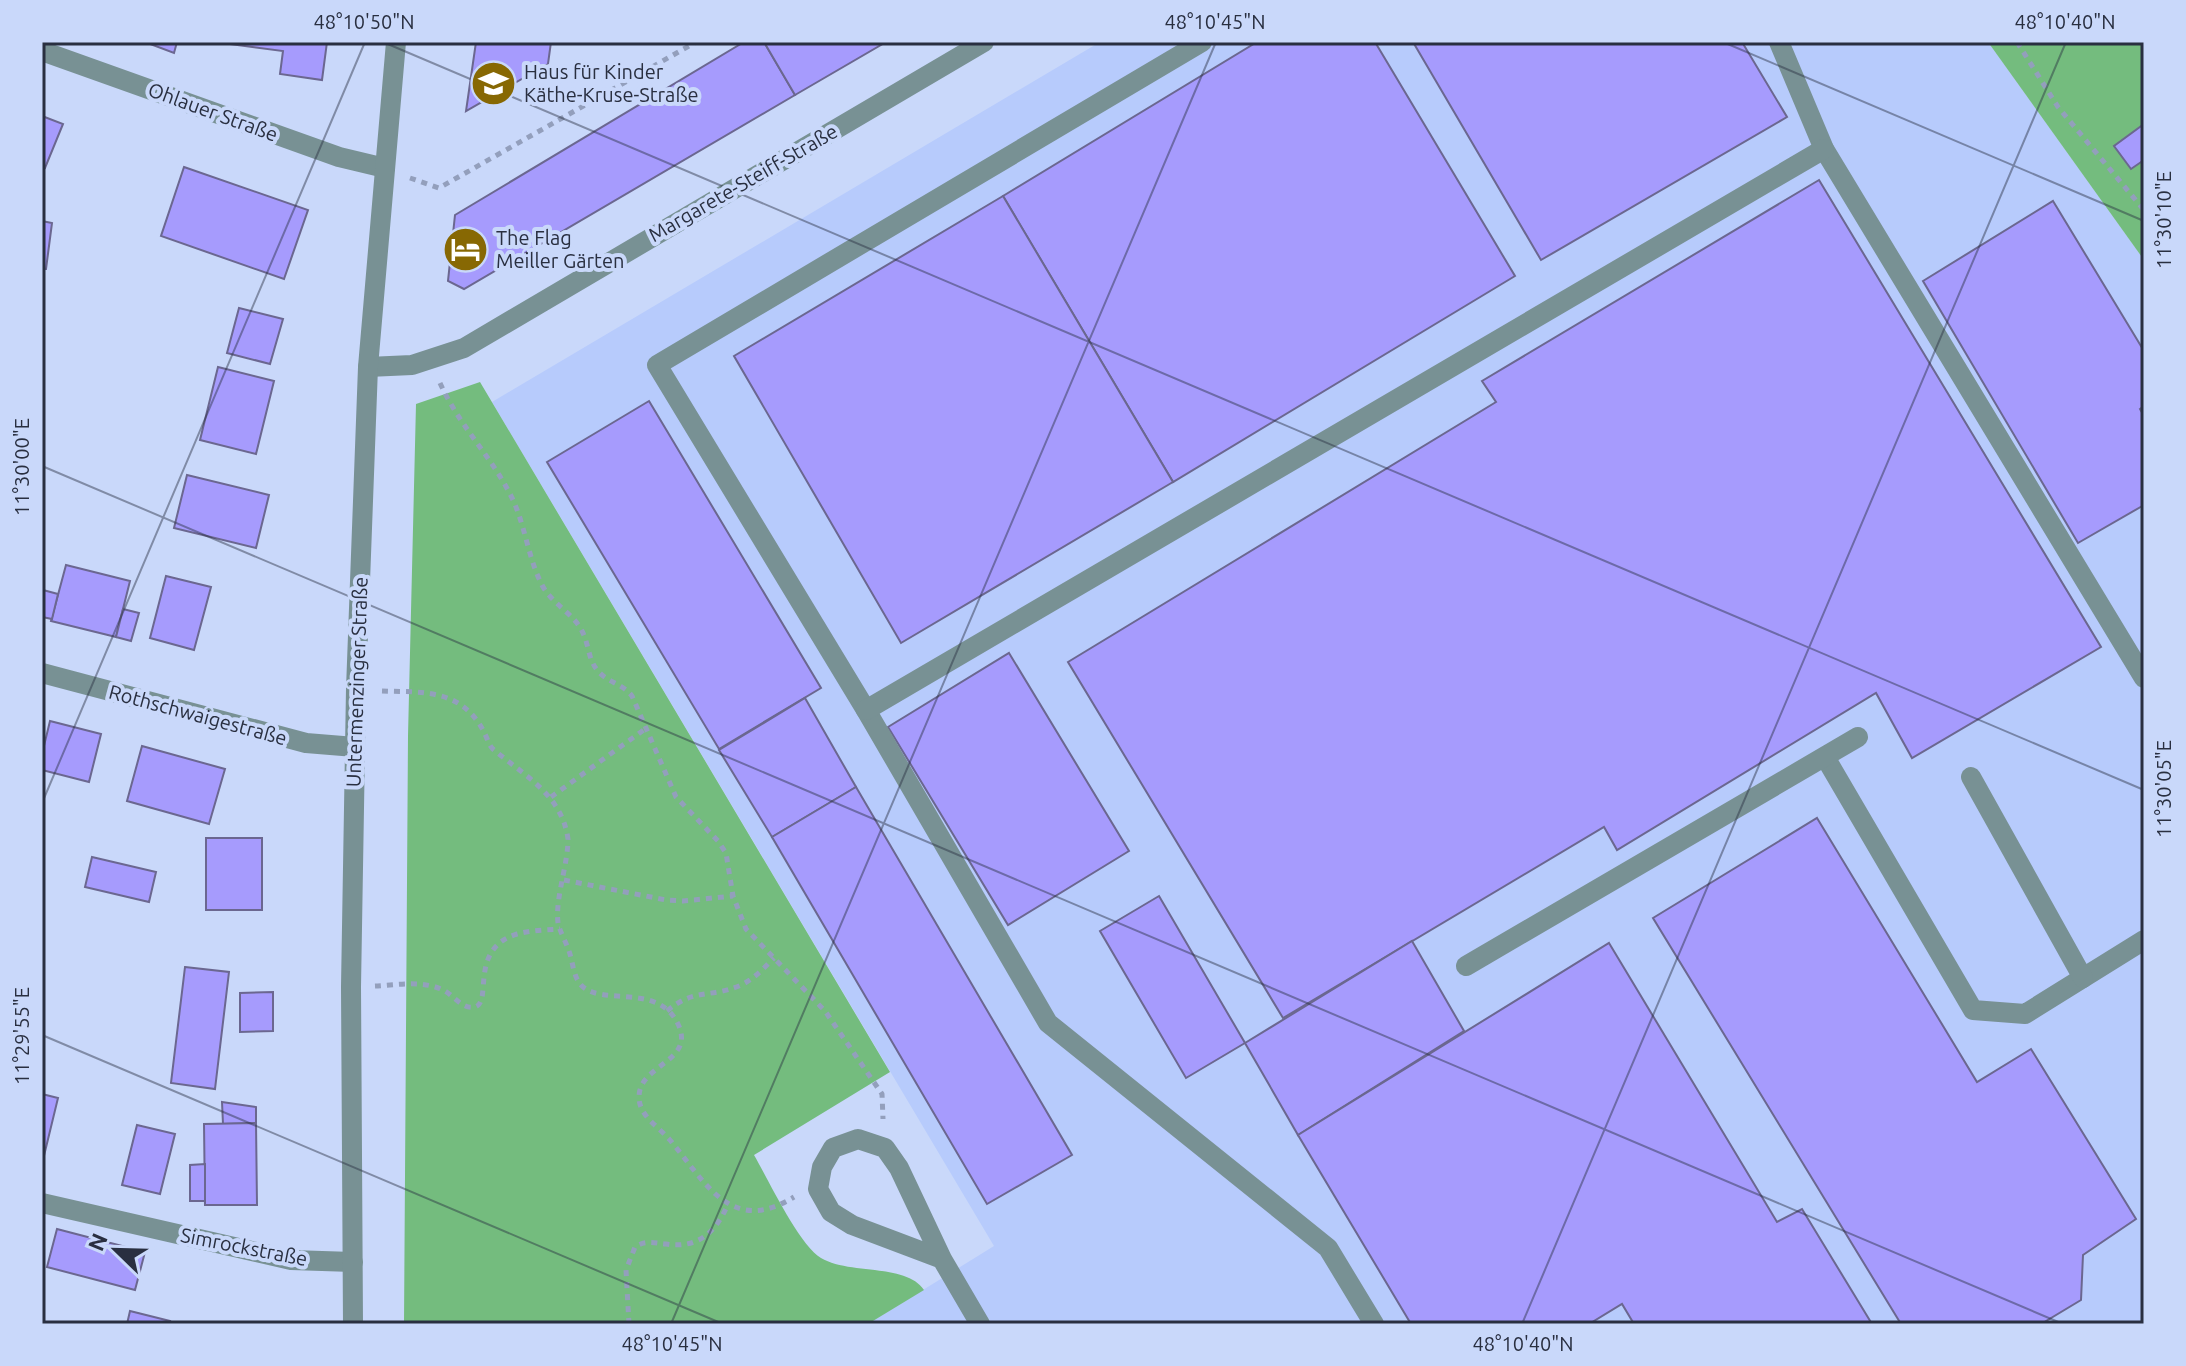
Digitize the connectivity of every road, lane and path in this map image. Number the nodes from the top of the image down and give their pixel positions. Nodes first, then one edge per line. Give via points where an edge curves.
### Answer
1 (396, 42) edge
2 (696, 42) edge
3 (984, 42) edge
4 (1202, 42) edge
5 (1779, 42) edge
6 (2017, 42) edge
7 (42, 51) edge
8 (1824, 149) junction
9 (385, 168) junction
10 (2144, 210) edge
11 (430, 360) junction
12 (368, 367) junction
13 (42, 673) edge
14 (2144, 678) edge
15 (356, 689) junction
16 (866, 710) junction
17 (645, 729) junction
18 (1858, 737) dead end
19 (355, 747) junction
20 (1825, 757) junction
21 (1971, 777) dead end
22 (551, 797) junction
23 (564, 880) junction
24 (733, 896) junction
25 (560, 929) junction
26 (2144, 940) edge
27 (774, 958) junction
28 (1466, 966) dead end
29 (2083, 978) junction
30 (351, 987) junction
31 (667, 1011) junction
32 (885, 1148) junction
33 (819, 1182) junction
34 (42, 1203) edge
35 (728, 1204) junction
36 (942, 1259) junction
37 (353, 1262) junction
38 (353, 1324) edge
39 (629, 1324) edge
40 (980, 1324) edge
41 (1374, 1324) edge

1 - 9 street, Untermenzinger Straße
2 - 9 path via 439,188
3 - 11 street, Margarete-Steiff-Straße via 464,348
4 - 16 street via 657,365
5 - 8 street
6 - 10 path via 2058,107
7 - 9 street, Ohlauer Straße via 339,157
8 - 14 street
8 - 16 street
9 - 12 street, Untermenzinger Straße
11 - 12 street, Margarete-Steiff-Straße
11 - 17 path via 461,423 513,500 543,587 582,630 598,672 632,696
12 - 15 street, Untermenzinger Straße
13 - 19 street, Rothschwaigestraße via 306,743
15 - 19 street, Untermenzinger Straße
15 - 22 path via 420,693 456,702 476,718 492,748
16 - 41 street via 1048,1023 1328,1248
17 - 22 path
17 - 24 path via 676,797 726,853
18 - 20 street
19 - 30 street, Untermenzinger Straße
20 - 28 street
20 - 29 street via 1973,1010 2025,1014
21 - 29 street
22 - 23 path via 566,825
23 - 24 path via 666,900
23 - 25 path
24 - 27 path via 746,929
25 - 30 path via 516,934 493,949 484,966 483,999 473,1008 430,986
25 - 31 path via 584,987 649,1001
26 - 29 street
27 - 31 path via 745,983 687,997
27 - 32 path via 825,1011 882,1094
30 - 37 street, Untermenzinger Straße
31 - 35 path via 680,1029 680,1046 643,1082 641,1108
32 - 33 street via 858,1139 833,1148
32 - 36 street
33 - 35 path via 772,1210
33 - 36 street via 831,1212
34 - 37 street, Simrockstraße via 291,1260
35 - 39 path via 713,1231 695,1243 647,1242 635,1247 626,1270
36 - 40 street
37 - 38 street, Untermenzinger Straße

